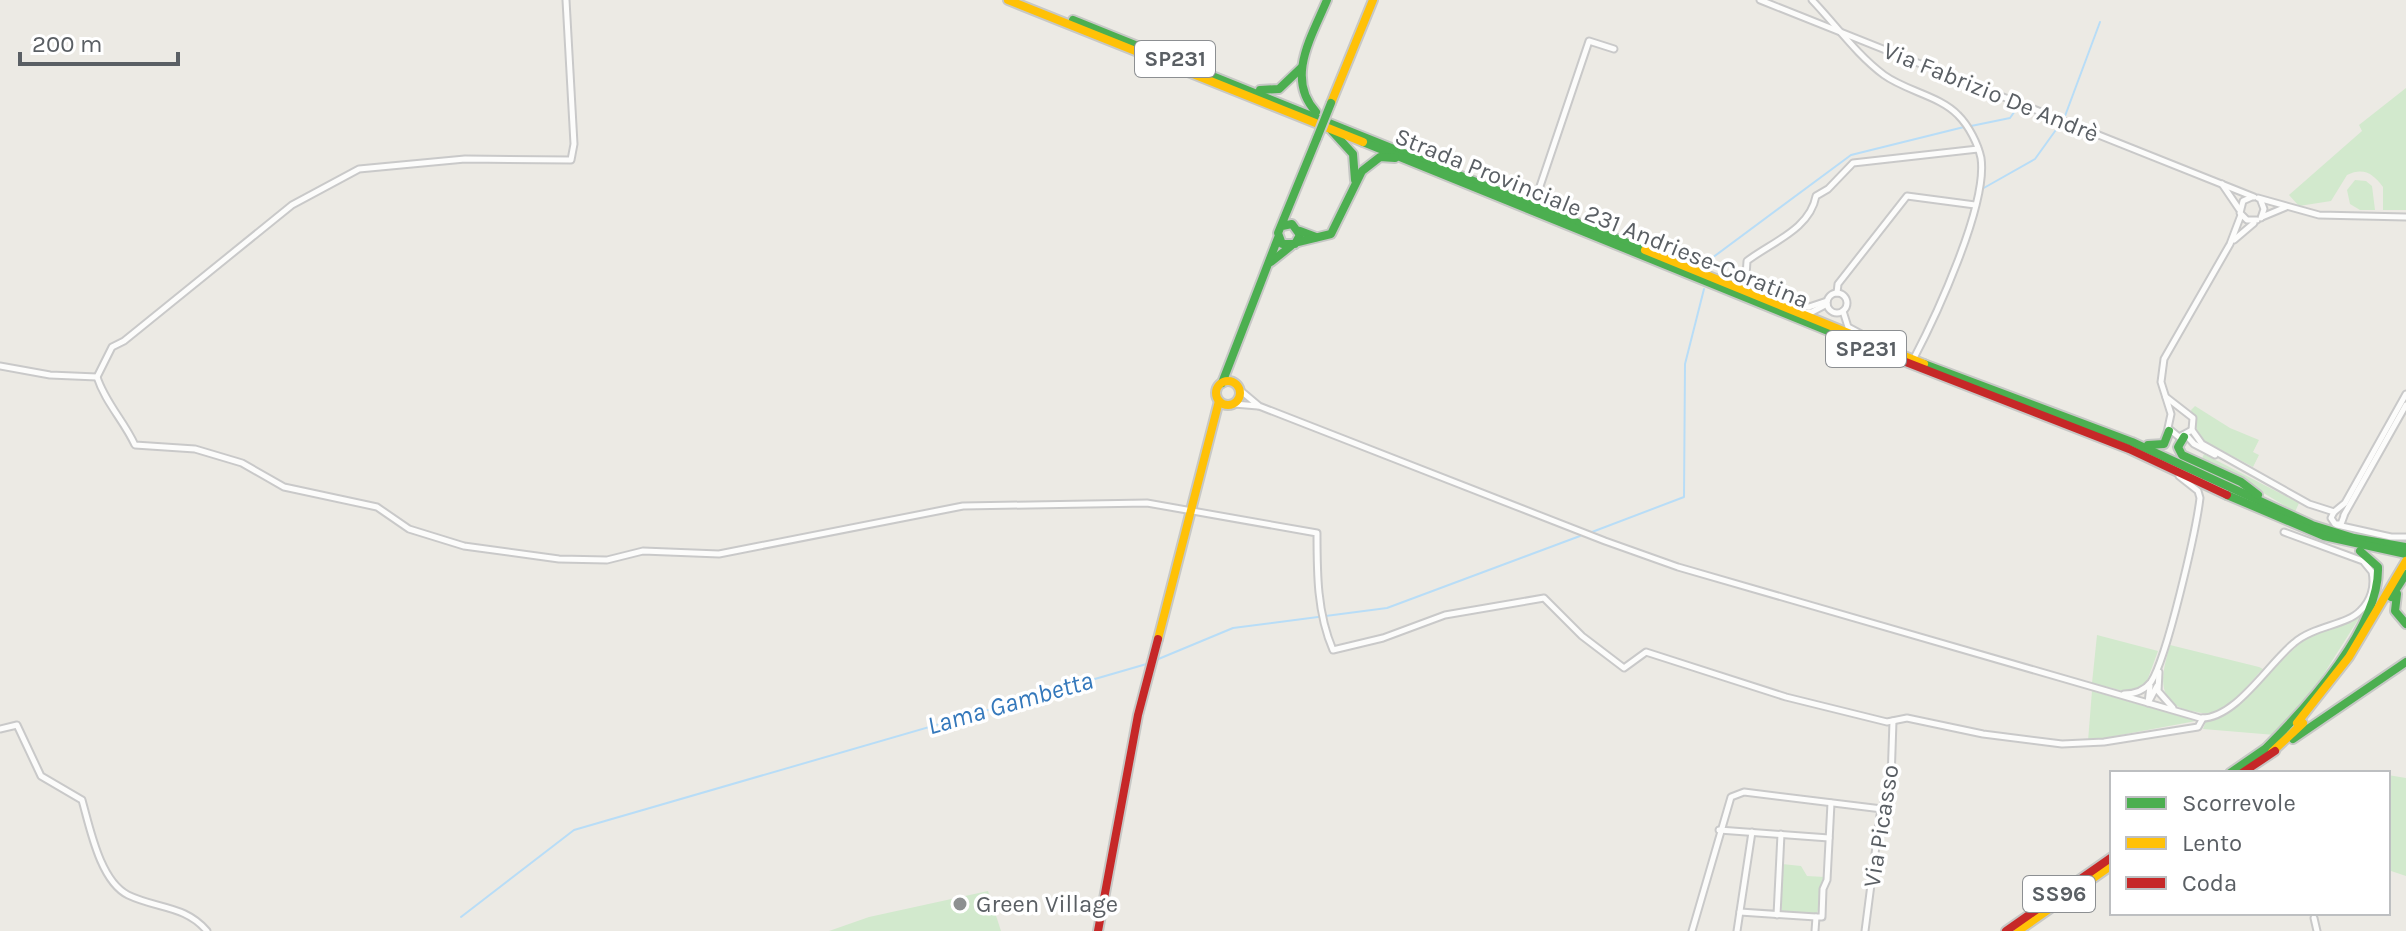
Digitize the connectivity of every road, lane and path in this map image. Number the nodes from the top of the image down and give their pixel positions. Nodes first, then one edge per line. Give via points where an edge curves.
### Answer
1 (566, 0) edge
2 (1010, 0) edge
3 (1327, 0) edge
4 (1367, 0) edge
5 (1373, 0) edge
6 (1760, 0) edge
7 (1812, 0) edge
8 (1364, 16) junction
9 (1844, 33) junction
10 (1614, 49) dead end
11 (1301, 67) junction
12 (1246, 87) junction
13 (1332, 125) junction
14 (1978, 149) junction
15 (1422, 165) junction
16 (2222, 183) junction
17 (1355, 184) junction
18 (1295, 197) junction
19 (2256, 198) junction
20 (1534, 204) junction
21 (1975, 205) junction
22 (2287, 207) junction
23 (2240, 213) junction
24 (2406, 216) edge
25 (2259, 219) junction
26 (1282, 226) junction
27 (1298, 228) junction
28 (1278, 238) junction
29 (1321, 238) junction
30 (1295, 244) junction
31 (2230, 244) junction
32 (1267, 267) junction
33 (1837, 293) junction
34 (1827, 303) junction
35 (1781, 307) junction
36 (1843, 311) junction
37 (1887, 350) junction
38 (1231, 359) junction
39 (1913, 360) junction
40 (0, 366) edge
41 (97, 377) junction
42 (1222, 383) junction
43 (1238, 388) junction
44 (2163, 393) junction
45 (2406, 394) edge
46 (1219, 401) junction
47 (1232, 404) junction
48 (1259, 406) junction
49 (2405, 407) edge
50 (2181, 411) junction
51 (2171, 414) junction
52 (1214, 423) junction
53 (2192, 430) junction
54 (2169, 431) junction
55 (2186, 436) junction
56 (2132, 442) junction
57 (2155, 459) junction
58 (2228, 460) junction
59 (2229, 493) junction
60 (2309, 504) junction
61 (2278, 509) junction
62 (1190, 511) junction
63 (2336, 512) junction
64 (2198, 513) junction
65 (2344, 516) junction
66 (2334, 522) junction
67 (2357, 530) junction
68 (2310, 531) junction
69 (2284, 532) dead end
70 (2406, 537) edge
71 (2406, 547) edge
72 (2406, 554) edge
73 (2405, 569) edge
74 (2406, 624) edge
75 (2406, 665) edge
76 (2154, 682) junction
77 (2115, 694) junction
78 (2148, 703) junction
79 (2184, 713) junction
80 (2203, 718) junction
81 (1893, 721) junction
82 (0, 729) edge
83 (2270, 750) junction
84 (2233, 771) edge
85 (2244, 771) edge
86 (1831, 803) junction
87 (1882, 809) junction
88 (1719, 830) junction
89 (1752, 832) junction
90 (1781, 834) junction
91 (1829, 838) junction
92 (2110, 858) edge
93 (2110, 866) edge
94 (1740, 912) junction
95 (1777, 915) junction
96 (1816, 917) junction
97 (2314, 918) dead end
98 (207, 931) edge
99 (1098, 931) edge
100 (1692, 931) edge
101 (1737, 931) edge
102 (1815, 931) edge
103 (1865, 931) edge
104 (2006, 931) edge
105 (2018, 931) edge
106 (2317, 931) edge

1 - 41 street via 571,160 465,159 359,169 292,205 245,240 112,347
2 - 12 main road, Strada Provinciale 231 Andriese-Coratina / SP231
2 - 13 main road, Strada Provinciale 231 Andriese-Coratina / SP231
3 - 11 main road
4 - 8 main road
5 - 8 main road
6 - 9 street, Via Fabrizio De Andrè
7 - 9 street
8 - 18 main road, bridge
9 - 14 street via 1859,55 1883,74 1951,108
9 - 16 street, Via Fabrizio De Andrè
10 - 20 street via 1589,41
11 - 12 main road via 1279,89
11 - 13 main road via 1303,97
12 - 13 main road, Strada Provinciale 231 Andriese-Coratina / SP231
13 - 15 main road, Strada Provinciale 231 Andriese-Coratina / SP231
13 - 17 main road via 1353,154
13 - 20 main road, Strada Provinciale 231 Andriese-Coratina / SP231
14 - 21 street
14 - 34 street via 1853,163 1816,196 1803,223 1747,261 1746,276 1769,293 1804,307
15 - 17 main road via 1380,157
15 - 57 main road, Strada Provinciale 231 Andriese-Coratina / SP231 via 1867,350
16 - 19 street, Via Fabrizio De Andrè
16 - 23 street
17 - 29 main road via 1338,227
18 - 26 main road
18 - 27 main road
19 - 22 street, Via Fabrizio De Andrè
19 - 23 street via 2243,201
19 - 25 street via 2264,209
20 - 35 main road, Strada Provinciale 231 Andriese-Coratina / SP231
21 - 33 street via 1907,196 1838,284
21 - 39 street via 1939,311
22 - 24 street, Via Fabrizio De Andrè via 2319,215
22 - 25 street
23 - 25 street via 2247,220
23 - 31 street
25 - 31 street
26 - 27 main road
26 - 28 main road
27 - 29 main road
27 - 30 main road
28 - 30 main road via 1285,245
28 - 32 main road
29 - 30 main road
30 - 32 main road
31 - 44 street via 2166,354
32 - 38 main road
33 - 34 street
33 - 36 street via 1848,302
34 - 35 street via 1812,312
34 - 36 street via 1833,312
35 - 37 main road, Strada Provinciale 231 Andriese-Coratina / SP231
36 - 37 street via 1848,327
37 - 39 main road, Strada Provinciale 231 Andriese-Coratina / SP231
38 - 42 main road
38 - 43 main road
39 - 56 main road, Strada Provinciale 231 Andriese-Coratina / SP231
40 - 41 street
41 - 62 street via 135,445 195,449 242,463 284,487 377,507 409,529 464,546 559,559 607,560 643,551 719,554 963,506 1147,503
42 - 43 main road
42 - 46 main road via 1216,394
43 - 47 main road
43 - 48 street
44 - 50 street
44 - 51 street
45 - 63 street
46 - 47 main road
46 - 52 main road
47 - 48 street
47 - 52 main road
48 - 77 street via 1678,567
49 - 65 street
50 - 51 street
50 - 53 street via 2193,418
51 - 54 street
52 - 62 main road
53 - 55 street
53 - 58 street via 2202,444
54 - 55 street
54 - 56 main road via 2161,446
55 - 58 street
55 - 61 main road via 2178,447 2182,455 2241,482
56 - 61 main road, Strada Provinciale 231 Andriese-Coratina / SP231
57 - 59 main road, Strada Provinciale 231 Andriese-Coratina / SP231
57 - 64 street via 2198,491
58 - 60 street
59 - 64 street via 2206,491
59 - 68 main road, Strada Provinciale 231 Andriese-Coratina / SP231
60 - 63 street
60 - 66 street
61 - 71 main road, Strada Provinciale 231 Andriese-Coratina / SP231 via 2340,534
62 - 81 street via 1317,533 1324,630 1333,650 1445,615 1544,598 1624,668 1646,652 1786,697
62 - 99 main road via 1138,715
63 - 65 street
63 - 66 street
64 - 76 street
65 - 66 street
65 - 67 street
66 - 67 street
67 - 70 street
68 - 72 main road, Strada Provinciale 231 Andriese-Coratina / SP231
68 - 83 main road, SP231 via 2368,555 2380,571 2381,586 2334,668
69 - 80 street via 2363,561 2372,572 2371,593 2357,614 2300,637 2228,709
73 - 74 main road via 2394,605
73 - 83 main road via 2328,695
75 - 83 main road
76 - 77 street via 2137,692
76 - 78 street
76 - 79 street via 2166,703
77 - 78 street
78 - 79 street
79 - 80 street
80 - 81 street via 2198,727 2083,744 1983,734 1907,718
81 - 87 street, Via Picasso via 1891,780
82 - 98 street via 17,725 41,776 82,800 97,855 125,894 195,916
83 - 84 main road
83 - 85 main road
86 - 87 street
86 - 88 street via 1744,792 1731,797
86 - 91 street
87 - 103 street, Via Picasso
88 - 89 street
88 - 100 street
89 - 90 street
89 - 94 street
90 - 91 street
90 - 95 street
91 - 96 street via 1822,917
92 - 104 main road, SS96
93 - 105 main road, SS96
94 - 95 street
94 - 101 street
95 - 96 street
96 - 102 street
97 - 106 street

